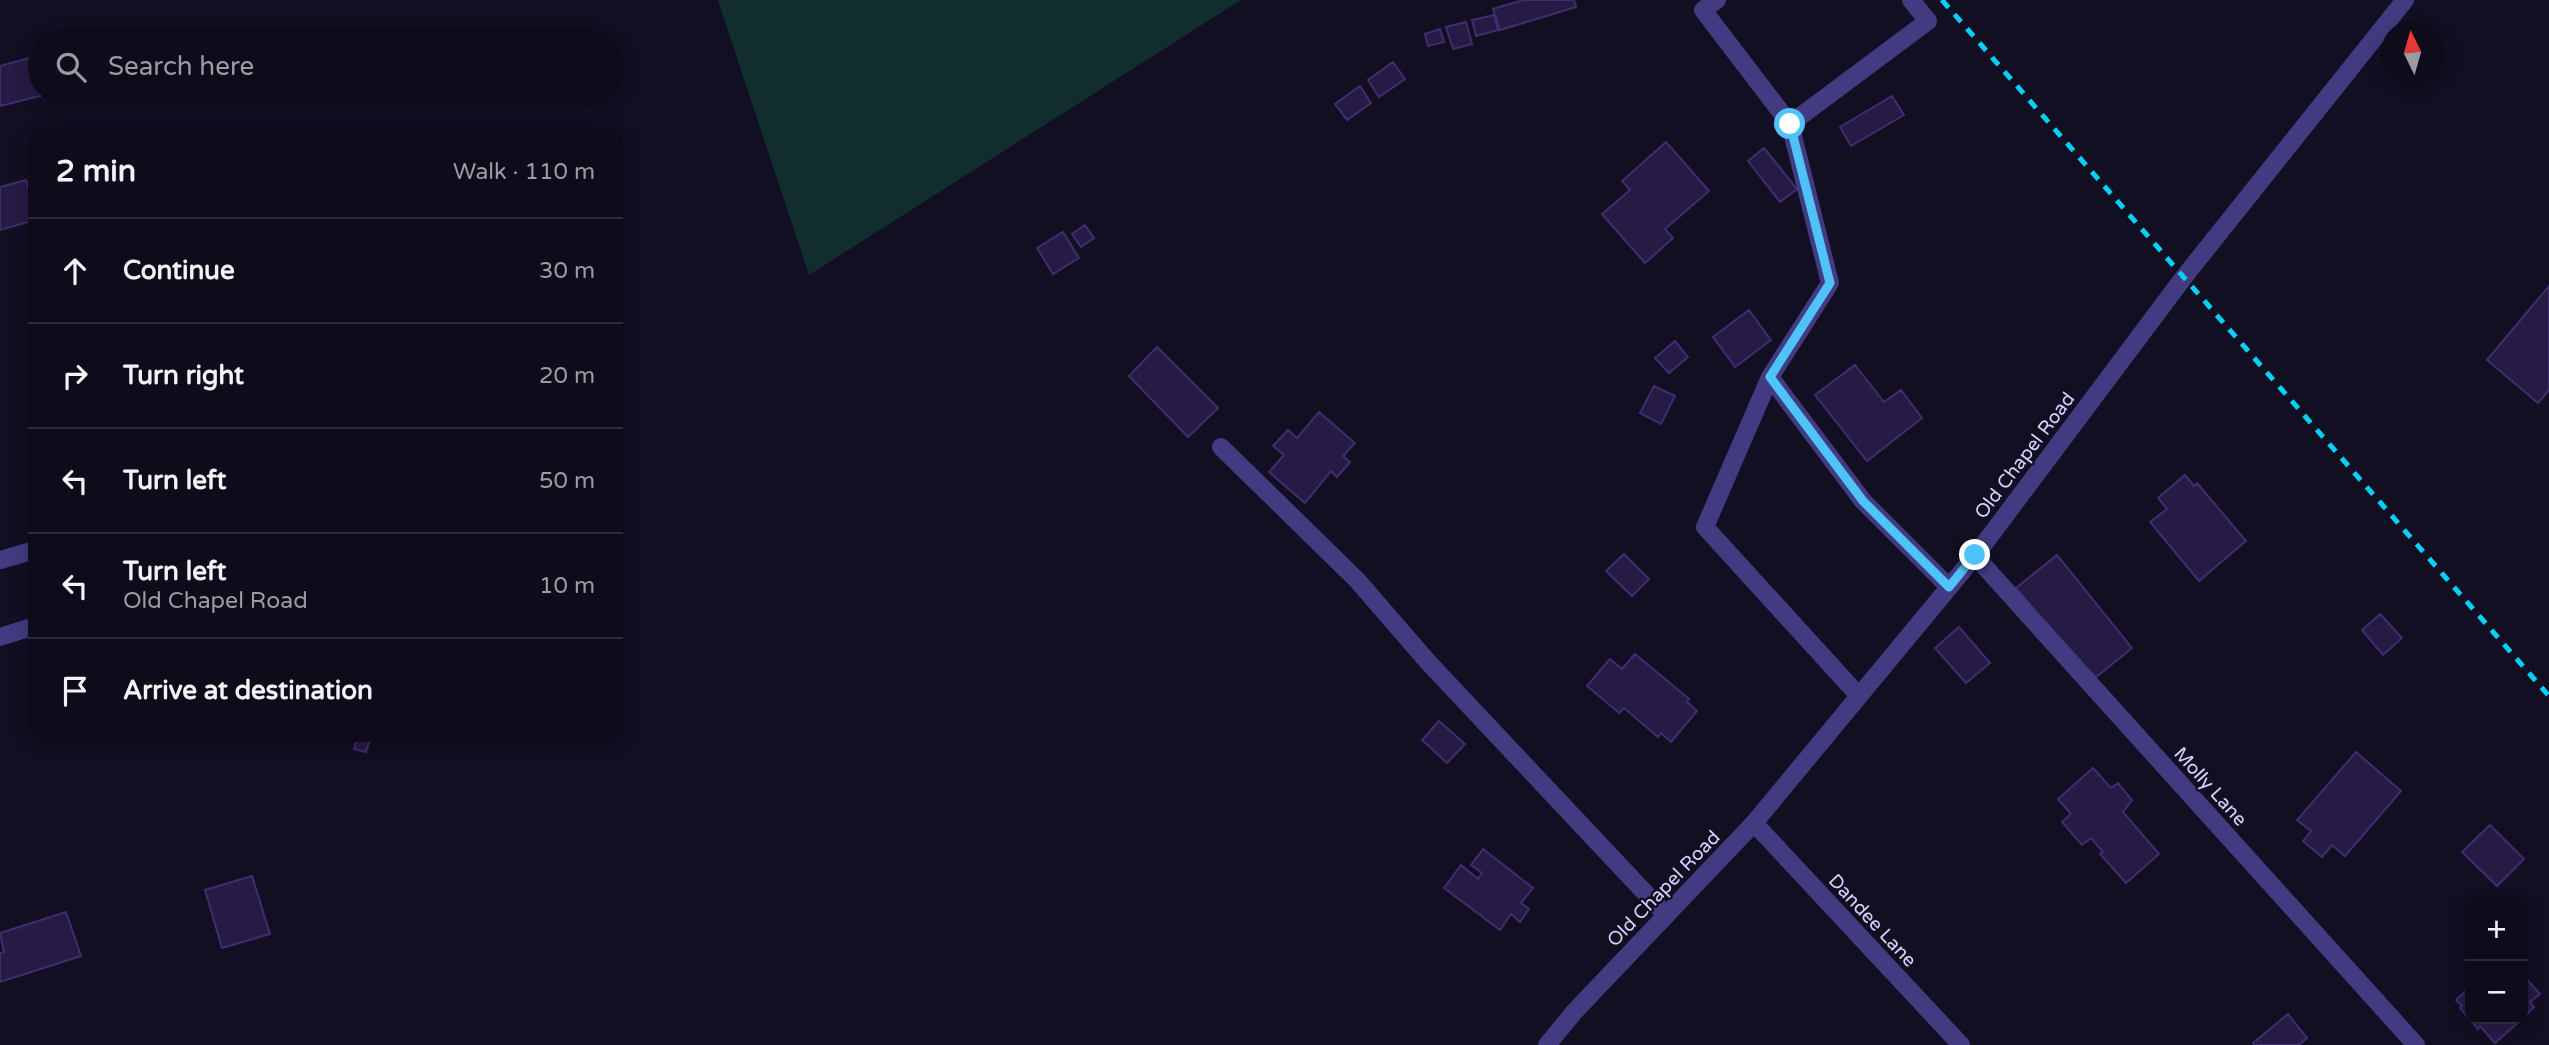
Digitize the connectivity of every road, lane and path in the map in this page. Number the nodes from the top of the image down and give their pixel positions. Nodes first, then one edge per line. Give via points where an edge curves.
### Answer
1 (1717, 0) edge
2 (1911, 0) edge
3 (2404, 0) edge
4 (1790, 124) junction
5 (1770, 377) junction
6 (1221, 447) dead end
7 (28, 552) edge
8 (1975, 555) junction
9 (0, 561) edge
10 (1949, 587) junction
11 (28, 628) edge
12 (0, 637) edge
13 (1859, 696) junction
14 (1754, 823) junction
15 (1666, 915) junction
16 (1547, 1045) edge
17 (1961, 1045) edge
18 (2416, 1045) edge

1 - 4 street via 1703,10
2 - 4 street via 1928,21
3 - 8 street, Old Chapel Road via 2184,277
4 - 5 street via 1830,283
5 - 10 street via 1863,501
5 - 13 street via 1706,527
6 - 15 street via 1357,580
7 - 9 street
8 - 10 street, Old Chapel Road
8 - 18 street, Molly Lane
10 - 13 street, Old Chapel Road
11 - 12 street
13 - 14 street, Old Chapel Road
14 - 15 street, Old Chapel Road
14 - 17 street, Dandee Lane
15 - 16 street, Old Chapel Road

